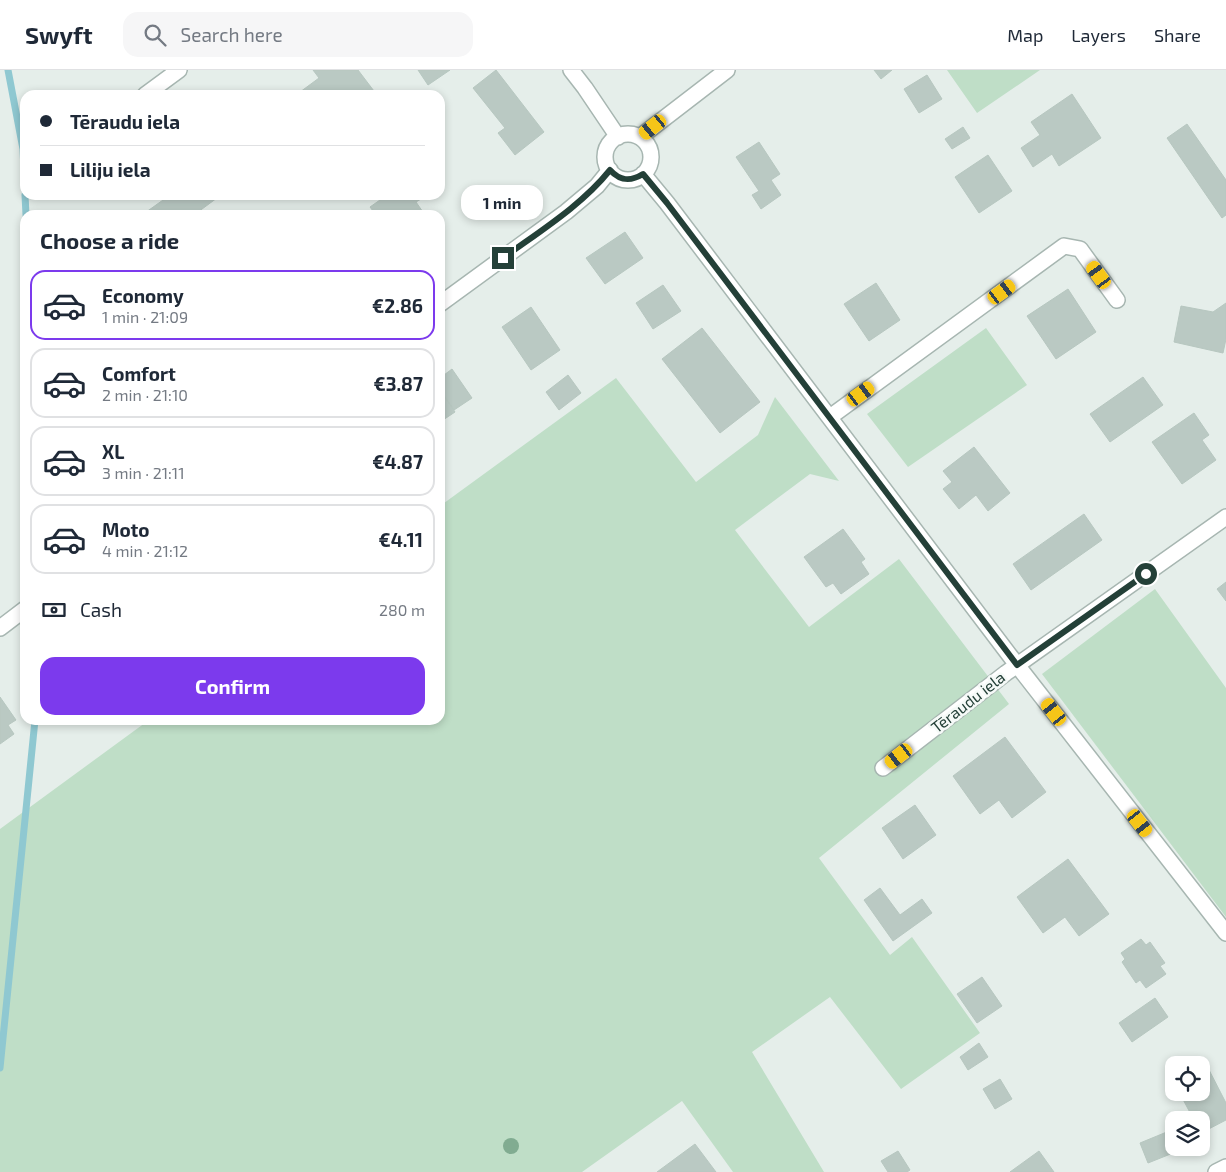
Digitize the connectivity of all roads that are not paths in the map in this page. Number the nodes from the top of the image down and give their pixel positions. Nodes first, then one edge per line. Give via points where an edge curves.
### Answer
1 (179, 70) edge
2 (571, 70) edge
3 (727, 70) edge
4 (152, 90) edge
5 (618, 137) junction
6 (640, 137) junction
7 (610, 170) junction
8 (643, 174) junction
9 (445, 300) edge
10 (1117, 300) dead end
11 (830, 417) junction
12 (1226, 517) edge
13 (20, 614) edge
14 (0, 628) edge
15 (1017, 665) junction
16 (883, 768) dead end
17 (1226, 933) edge
18 (1226, 1167) edge
19 (1216, 1172) edge

1 - 4 street
2 - 5 street
3 - 6 street
5 - 6 street via 629,134
5 - 7 street via 606,155
6 - 8 street via 651,154 651,162
7 - 8 street via 629,180
7 - 9 street via 597,186 566,212
8 - 11 street
10 - 11 street via 1080,249 1064,246
11 - 15 street
12 - 15 street, Tēraudu iela
13 - 14 street
15 - 16 street, Tēraudu iela
15 - 17 street
18 - 19 street

